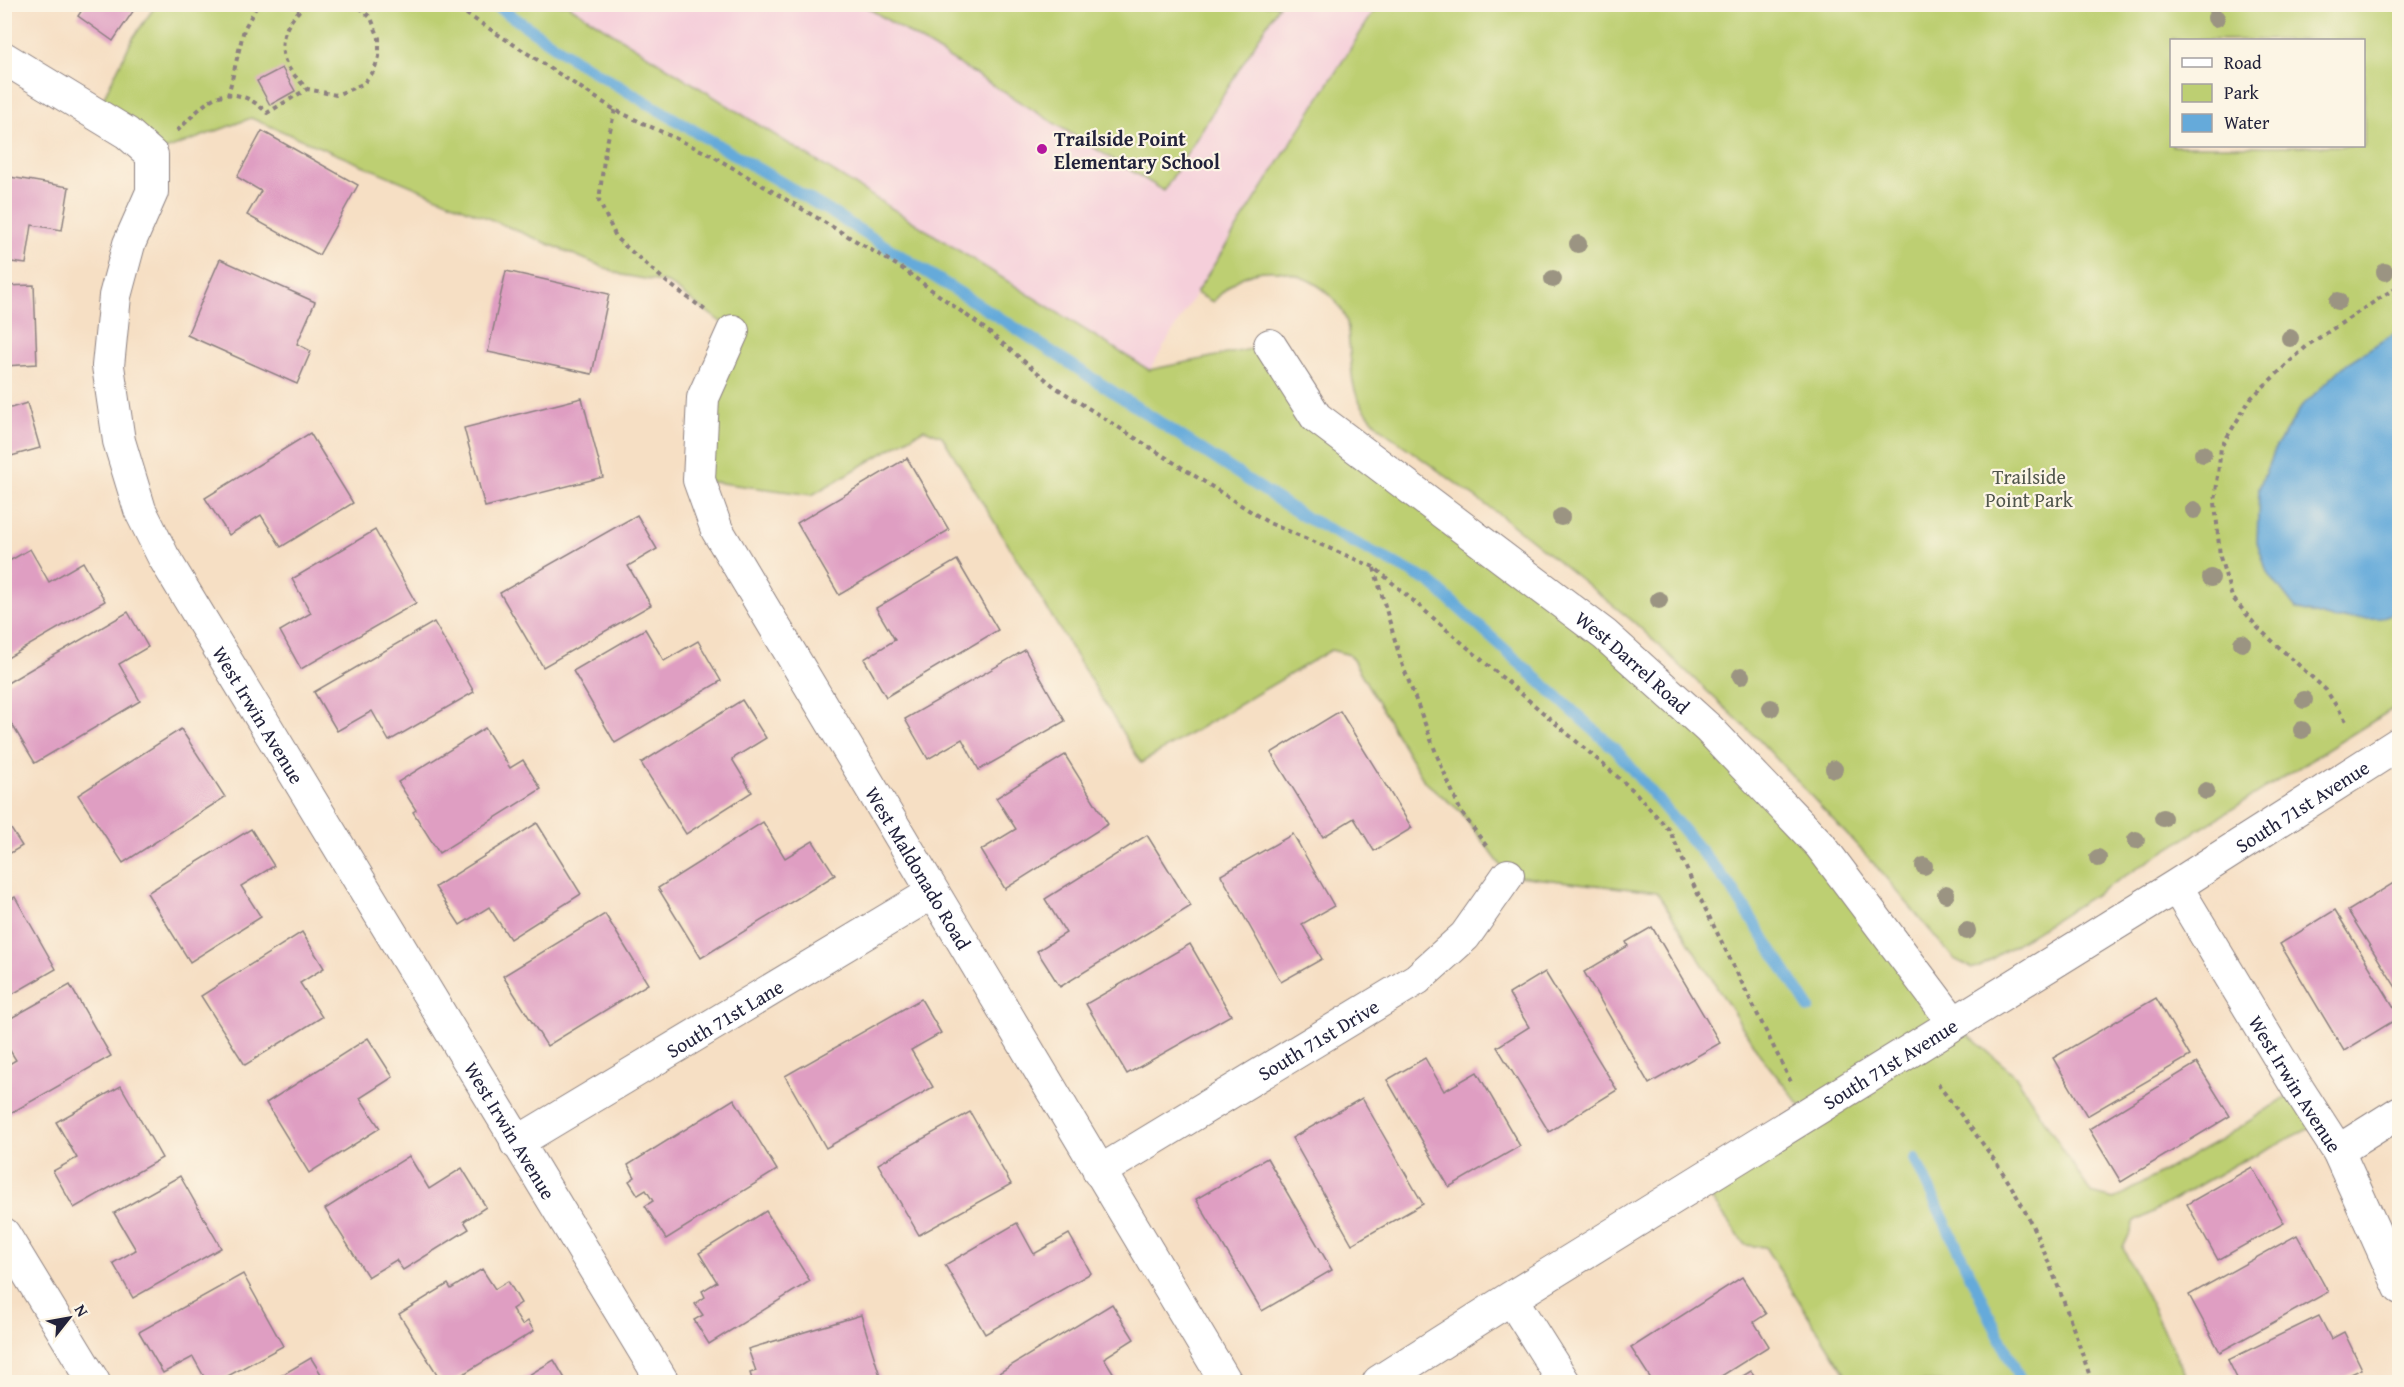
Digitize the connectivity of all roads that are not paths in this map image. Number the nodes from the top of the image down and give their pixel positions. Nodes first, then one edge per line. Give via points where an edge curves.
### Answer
1 (4, 58) edge
2 (733, 331) road end
3 (1270, 345) dead end
4 (2400, 743) edge
5 (1508, 874) road end
6 (2176, 886) junction
7 (932, 893) junction
8 (1954, 1023) junction
9 (2400, 1112) edge
10 (516, 1143) junction
11 (2338, 1151) junction
12 (1099, 1172) junction
13 (8, 1248) edge
14 (2400, 1288) edge
15 (1511, 1298) junction
16 (94, 1383) edge
17 (663, 1383) edge
18 (1226, 1383) edge
19 (1379, 1383) edge
20 (1564, 1383) edge

1 - 10 street, West Irwin Avenue via 127,134 152,155 152,192 129,244 115,296 108,366 119,441 140,510 169,566
2 - 7 street, West Maldonado Road via 704,398 699,480 717,530
3 - 8 street, West Darrel Road via 1316,417 1605,635 1709,729 1820,846
4 - 6 street, South 71st Avenue
5 - 12 street, South 71st Drive via 1465,936 1417,979
6 - 8 street, South 71st Avenue
6 - 11 street, West Irwin Avenue
7 - 10 street, South 71st Lane
7 - 12 street, West Maldonado Road
8 - 15 street, South 71st Avenue
9 - 11 street
10 - 17 street, West Irwin Avenue
11 - 14 street, West Irwin Avenue
12 - 18 street, West Maldonado Road
13 - 16 street
15 - 19 street, South 71st Avenue
15 - 20 street

